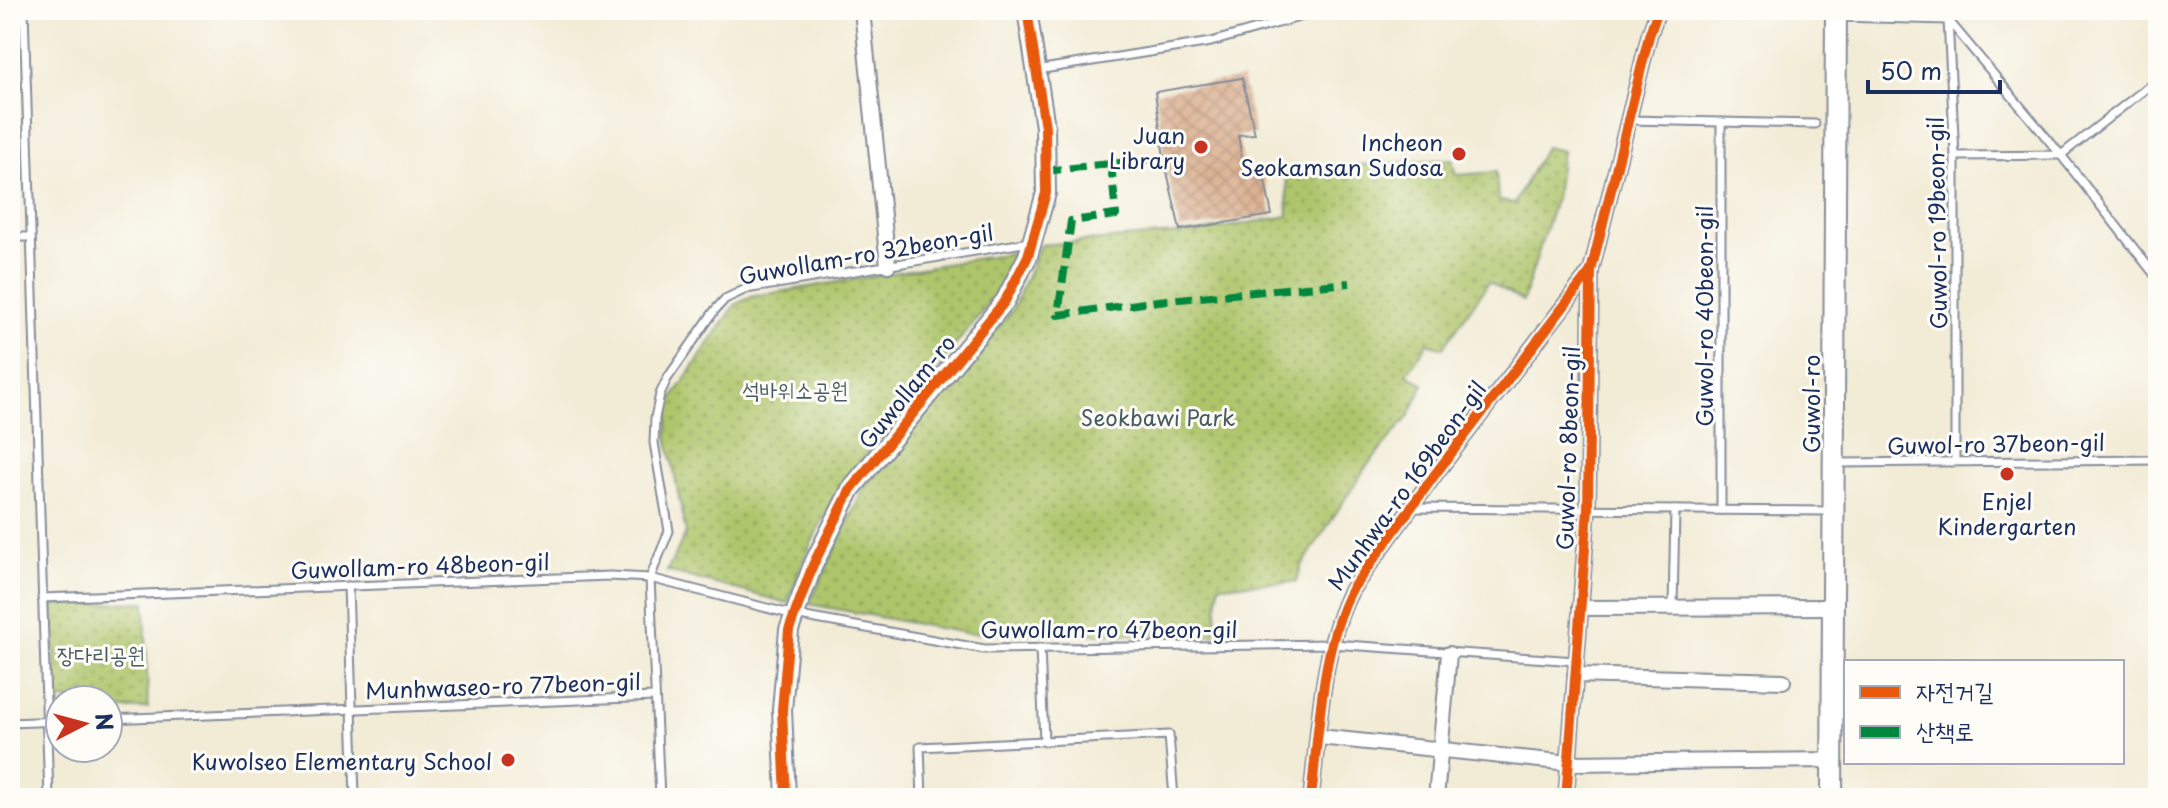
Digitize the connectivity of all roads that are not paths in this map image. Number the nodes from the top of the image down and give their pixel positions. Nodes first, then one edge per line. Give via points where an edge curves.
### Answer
1 (24, 10) edge
2 (862, 10) edge
3 (1027, 10) edge
4 (1324, 10) edge
5 (1658, 10) edge
6 (1961, 10) edge
7 (1836, 13) edge
8 (1948, 20) junction
9 (1036, 70) junction
10 (2158, 79) edge
11 (1628, 120) junction
12 (1721, 122) junction
13 (1815, 124) dead end
14 (2061, 155) junction
15 (1955, 156) junction
16 (10, 237) edge
17 (30, 237) junction
18 (1032, 241) junction
19 (888, 265) junction
20 (1591, 271) junction
21 (2158, 279) edge
22 (2158, 460) edge
23 (1955, 461) junction
24 (1834, 463) junction
25 (1411, 508) junction
26 (1588, 509) junction
27 (1675, 510) junction
28 (1721, 510) junction
29 (1834, 511) junction
30 (650, 578) junction
31 (348, 586) junction
32 (42, 598) junction
33 (1833, 607) junction
34 (1580, 608) junction
35 (1673, 608) junction
36 (794, 615) junction
37 (1332, 644) junction
38 (1040, 648) junction
39 (1449, 654) junction
40 (1576, 668) junction
41 (1783, 681) dead end
42 (45, 684) edge
43 (655, 697) junction
44 (352, 709) junction
45 (124, 718) edge
46 (44, 722) edge
47 (10, 723) edge
48 (1319, 737) junction
49 (1044, 741) junction
50 (1440, 750) junction
51 (1832, 760) junction
52 (1569, 763) junction
53 (48, 764) edge
54 (49, 798) edge
55 (355, 798) edge
56 (660, 798) edge
57 (786, 798) edge
58 (922, 798) edge
59 (1174, 798) edge
60 (1311, 798) edge
61 (1436, 798) edge
62 (1566, 798) edge
63 (1832, 798) edge

1 - 17 lane
2 - 19 street
3 - 9 street, Guwollam-ro
4 - 9 lane via 1183,47
5 - 11 street, Guwol-ro 8beon-gil
6 - 8 lane
7 - 8 lane
7 - 24 main road, Guwol-ro
8 - 14 lane
8 - 15 lane, Guwol-ro 19beon-gil
9 - 18 street, Guwollam-ro via 1045,127 1046,193
10 - 14 lane
11 - 12 lane
11 - 20 street, Guwol-ro 8beon-gil
12 - 13 lane
12 - 28 lane, Guwol-ro 40beon-gil
14 - 15 lane
14 - 21 lane
15 - 23 lane, Guwol-ro 19beon-gil
16 - 17 lane
17 - 32 lane
18 - 19 lane, Guwollam-ro 32beon-gil
18 - 36 street, Guwollam-ro via 1005,301 851,489
19 - 30 lane, Guwollam-ro 32beon-gil via 746,289 715,310 660,394 654,443 669,531
20 - 25 street, Munhwa-ro 169beon-gil
20 - 26 street, Guwol-ro 8beon-gil
22 - 23 lane, Guwol-ro 37beon-gil
23 - 24 lane, Guwol-ro 37beon-gil
24 - 29 main road, Guwol-ro
25 - 26 lane
25 - 37 street, Munhwa-ro 169beon-gil via 1352,589
26 - 27 lane
26 - 34 street, Guwol-ro 8beon-gil
27 - 28 lane
27 - 35 lane
28 - 29 lane
29 - 33 main road, Guwol-ro
30 - 31 lane, Guwollam-ro 48beon-gil
30 - 36 lane, Guwollam-ro 48beon-gil
30 - 43 lane
31 - 32 lane, Guwollam-ro 48beon-gil
31 - 44 lane, Munhwaseo-ro 77beon-gil
32 - 42 lane
33 - 35 street
33 - 51 main road, Guwol-ro
34 - 35 street
34 - 40 street, Guwol-ro 8beon-gil
36 - 38 lane, Guwollam-ro 47beon-gil via 960,646
36 - 57 street, Guwollam-ro via 782,710
37 - 38 lane, Guwollam-ro 47beon-gil
37 - 39 lane, Guwollam-ro 47beon-gil
37 - 48 street, Munhwa-ro 169beon-gil
38 - 49 lane
39 - 40 lane, Guwollam-ro 47beon-gil
39 - 50 street
40 - 41 street
40 - 52 street, Guwol-ro 8beon-gil
43 - 44 lane, Munhwaseo-ro 77beon-gil
43 - 56 lane
44 - 45 lane
44 - 55 lane, Munhwaseo-ro 77beon-gil
46 - 47 lane
48 - 50 street
48 - 60 street, Munhwa-ro 169beon-gil
49 - 58 lane via 920,747
49 - 59 lane via 1169,735
50 - 52 street
50 - 61 street
51 - 52 street
51 - 63 main road, Guwol-ro
52 - 62 street, Guwol-ro 8beon-gil
53 - 54 lane

